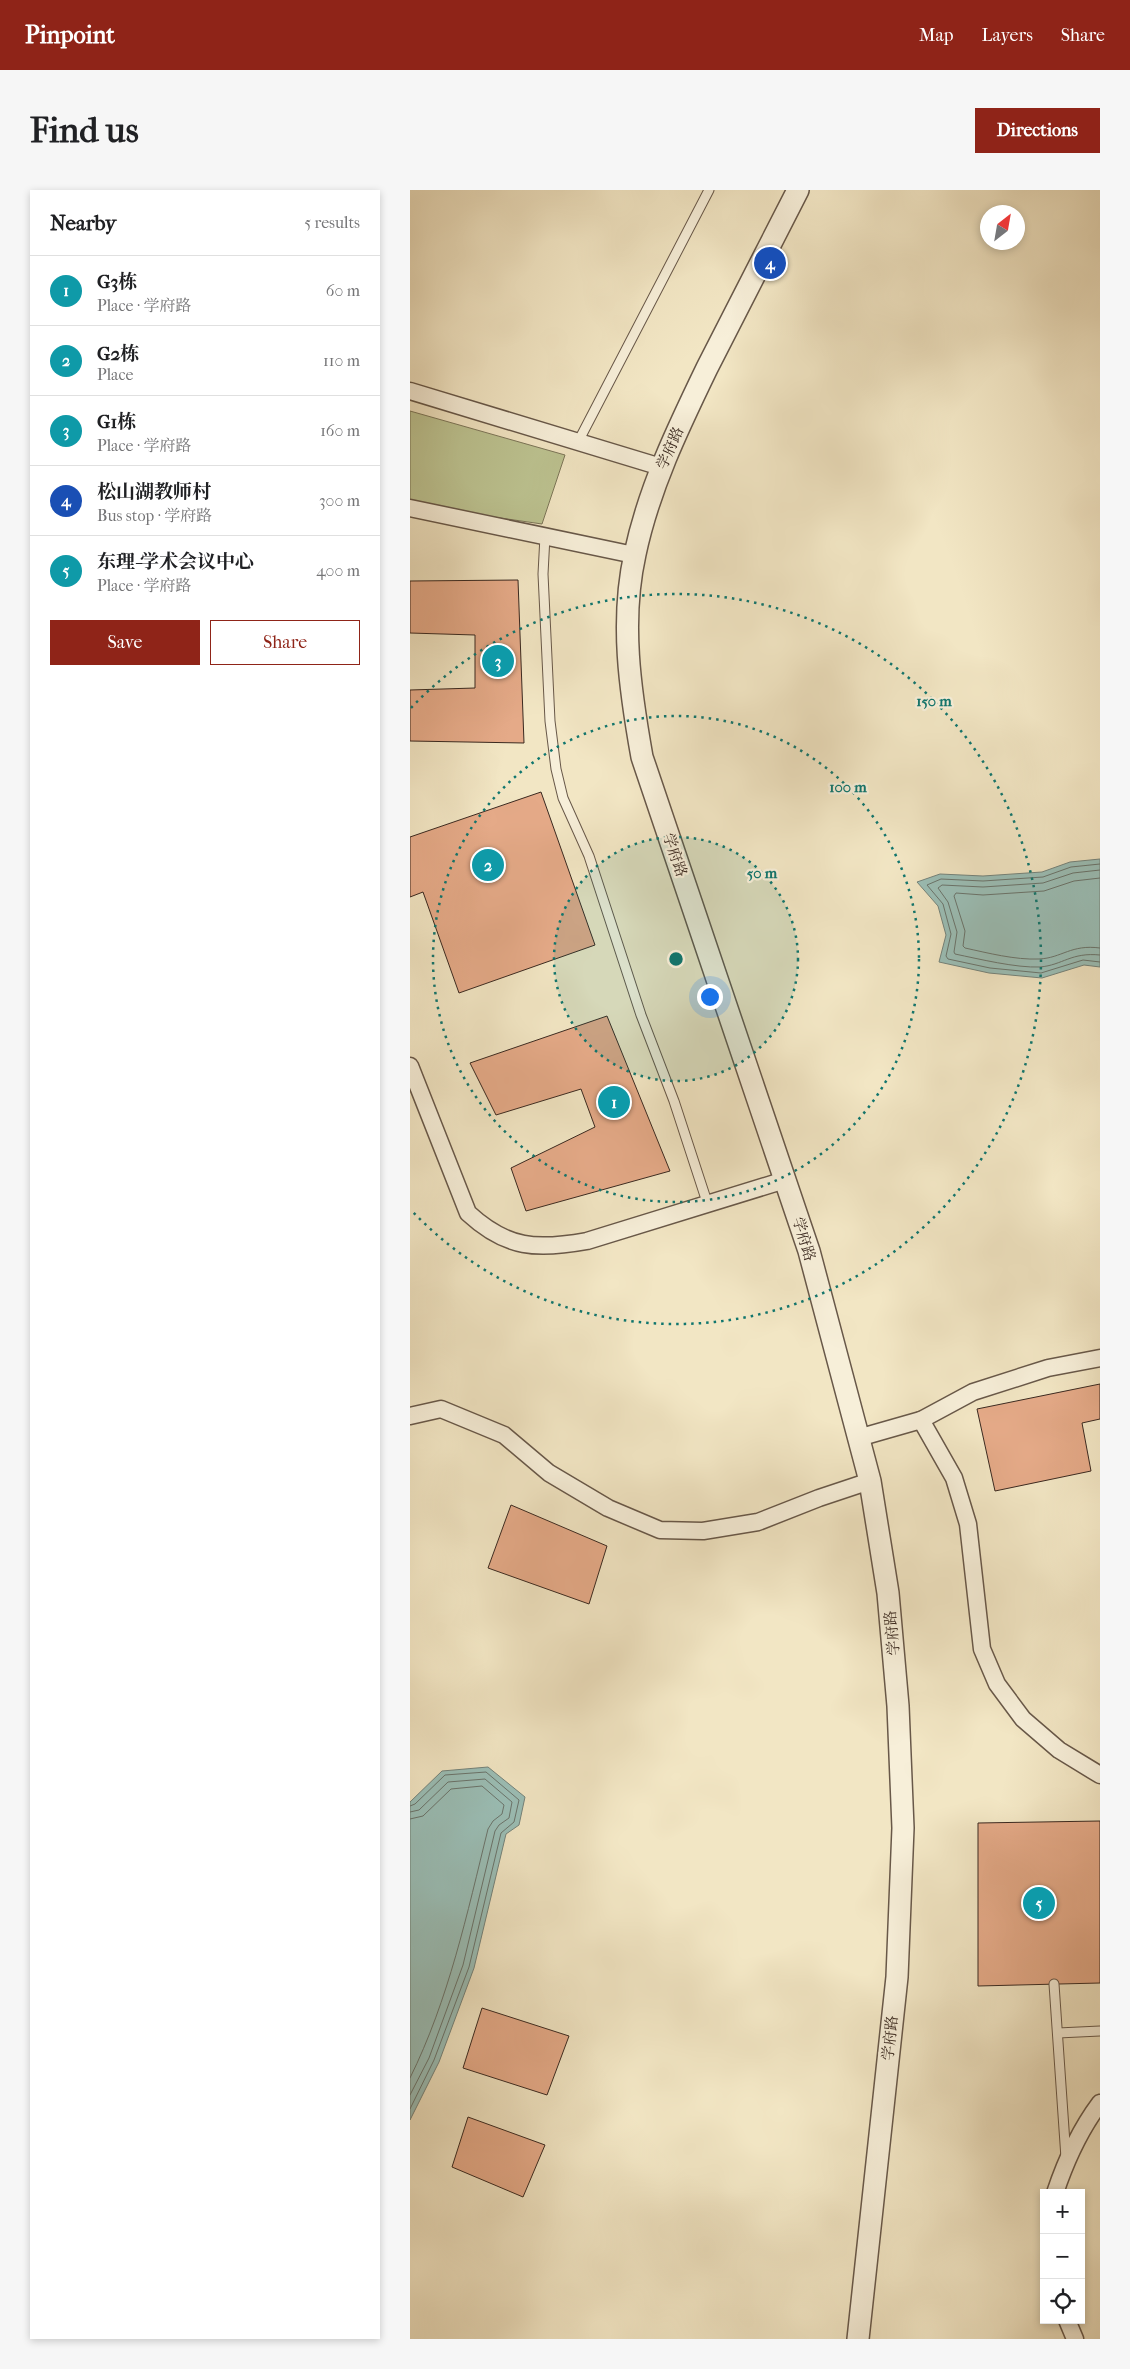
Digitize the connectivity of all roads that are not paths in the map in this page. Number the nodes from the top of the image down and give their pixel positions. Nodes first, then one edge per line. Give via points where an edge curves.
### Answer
1 (709, 190) edge
2 (798, 190) edge
3 (410, 391) edge
4 (578, 442) junction
5 (661, 467) junction
6 (410, 508) edge
7 (545, 536) junction
8 (634, 555) junction
9 (410, 1066) edge
10 (785, 1180) junction
11 (707, 1202) junction
12 (1100, 1358) edge
13 (410, 1416) edge
14 (922, 1420) junction
15 (858, 1438) junction
16 (870, 1481) junction
17 (1100, 1776) edge
18 (1054, 1984) dead end
19 (1100, 2031) edge
20 (1058, 2033) junction
21 (1100, 2103) edge
22 (1066, 2160) junction
23 (1056, 2189) edge
24 (1069, 2324) edge
25 (858, 2339) edge
26 (1075, 2339) edge

1 - 4 lane
2 - 5 street, 学府路
3 - 4 street
4 - 5 street
5 - 8 street, 学府路
6 - 7 street
7 - 8 street
7 - 11 lane via 543,574 550,721 556,769 564,798 589,856
8 - 10 street, 学府路 via 628,621 630,691 642,757
9 - 11 street via 468,1213 503,1239 527,1245 561,1246 587,1241
10 - 11 street
10 - 15 street, 学府路 via 809,1251
12 - 14 street via 1048,1368 973,1392
13 - 16 street via 441,1409 504,1435 549,1473 608,1508 660,1530 703,1531 758,1522
14 - 15 street
14 - 17 street via 954,1478 968,1524 982,1649 997,1684 1023,1719 1060,1750
15 - 16 street, 学府路
16 - 25 street, 学府路 via 888,1593 898,1706 903,1828 897,1977
18 - 20 lane
19 - 20 lane
20 - 22 lane
21 - 22 street via 1084,2124
22 - 23 street
24 - 26 street

